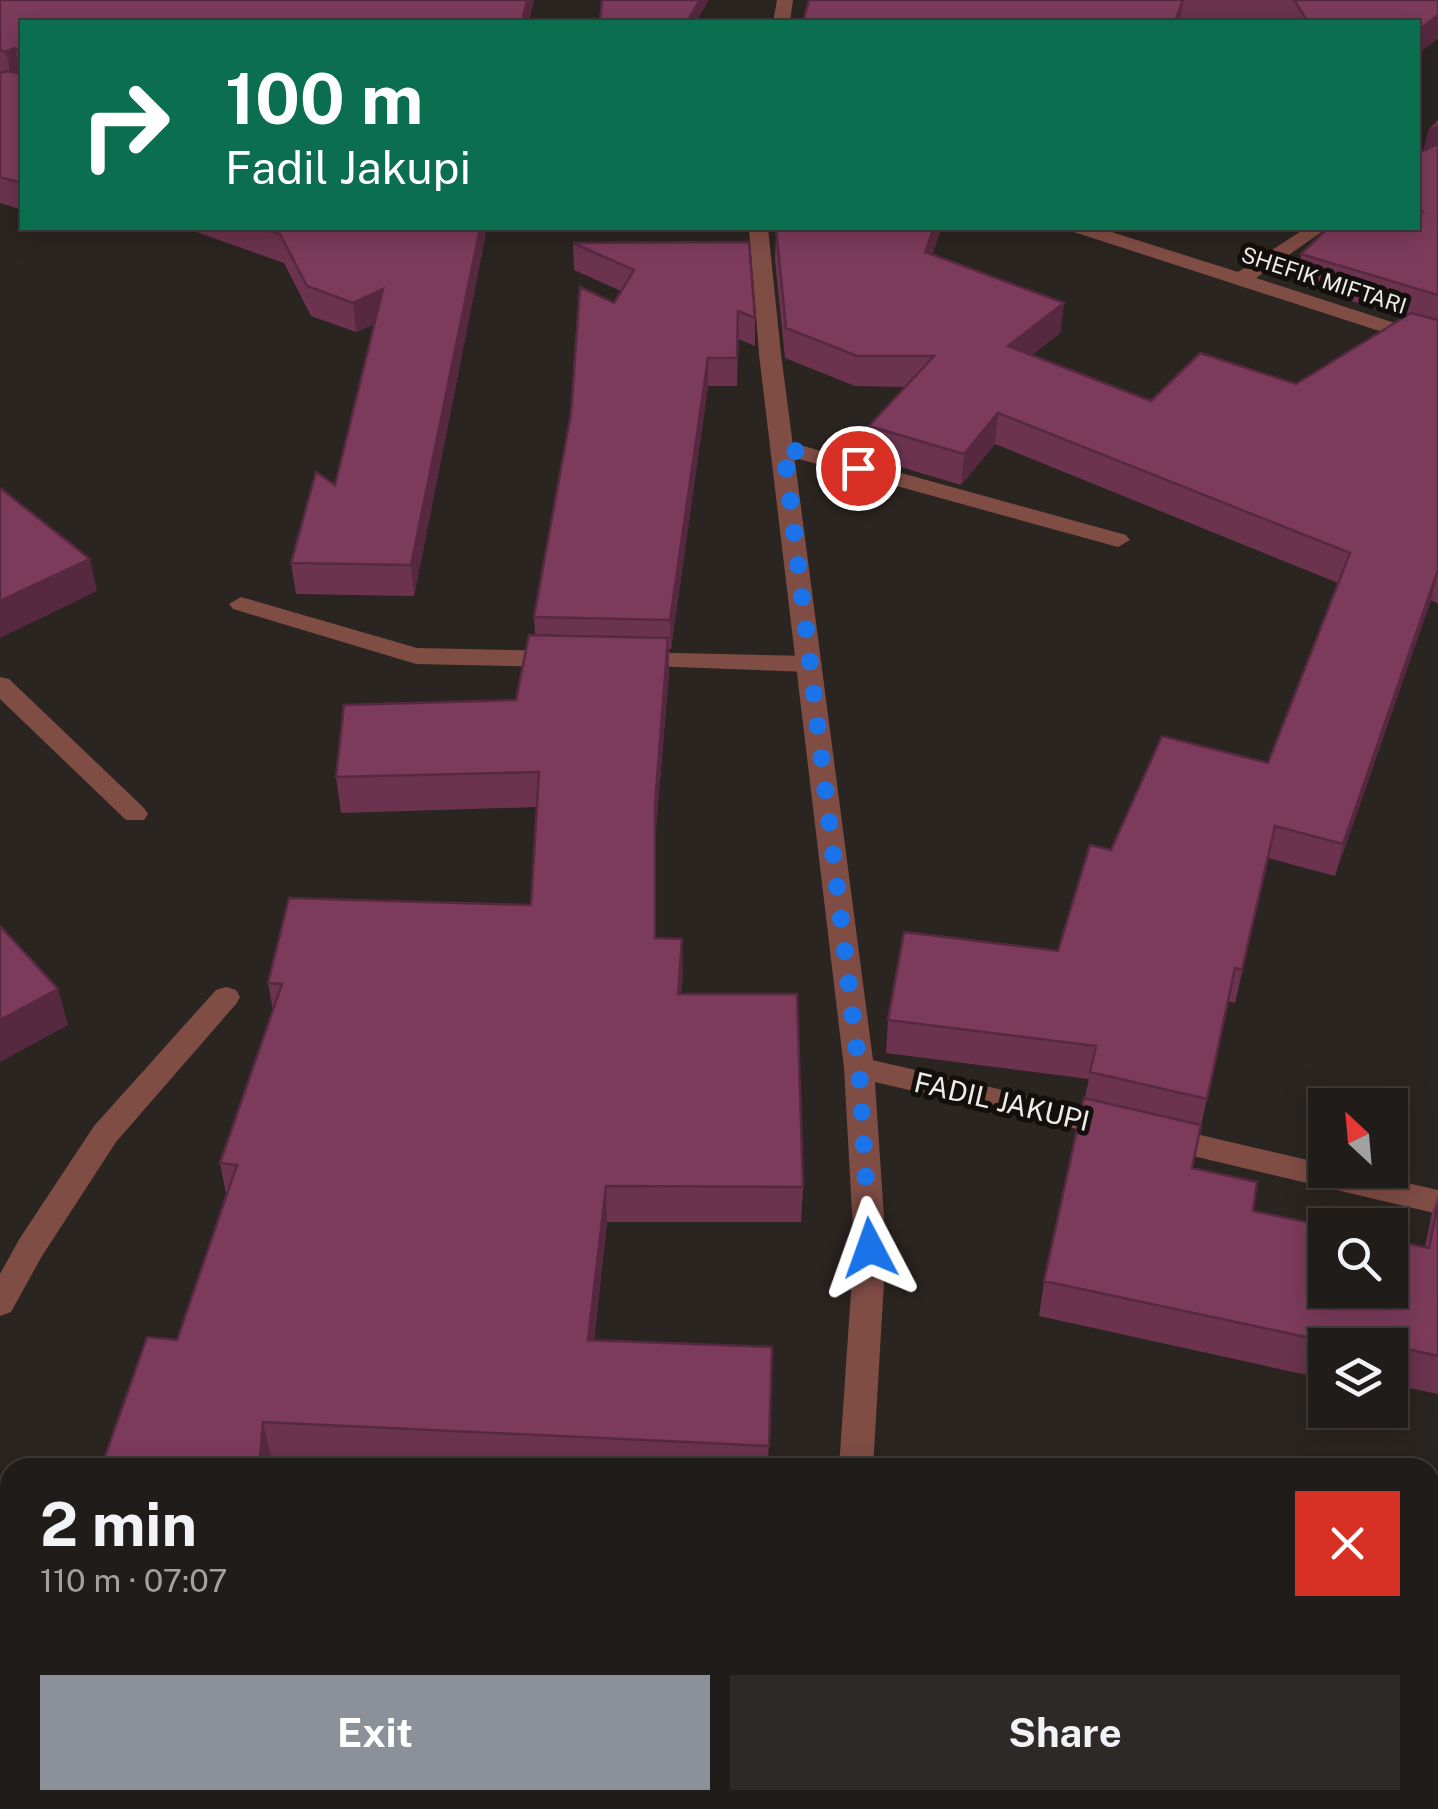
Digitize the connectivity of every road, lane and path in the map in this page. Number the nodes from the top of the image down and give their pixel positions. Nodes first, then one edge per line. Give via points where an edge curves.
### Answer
1 (758, 230) edge
2 (1086, 230) edge
3 (1315, 230) edge
4 (1242, 279) junction
5 (1438, 344) edge
6 (784, 448) junction
7 (1118, 540) dead end
8 (241, 604) dead end
9 (810, 664) junction
10 (0, 684) edge
11 (135, 814) dead end
12 (226, 997) dead end
13 (859, 1068) junction
14 (1438, 1202) edge
15 (0, 1303) edge
16 (857, 1458) edge

1 - 6 street
2 - 4 street, SHEFIK MIFTARI
3 - 4 street
4 - 5 street, SHEFIK MIFTARI
6 - 7 street
6 - 9 street
8 - 9 street via 416,656
9 - 13 street
10 - 11 street
12 - 15 street via 105,1134
13 - 14 street, FADIL JAKUPI
13 - 16 street via 870,1248

